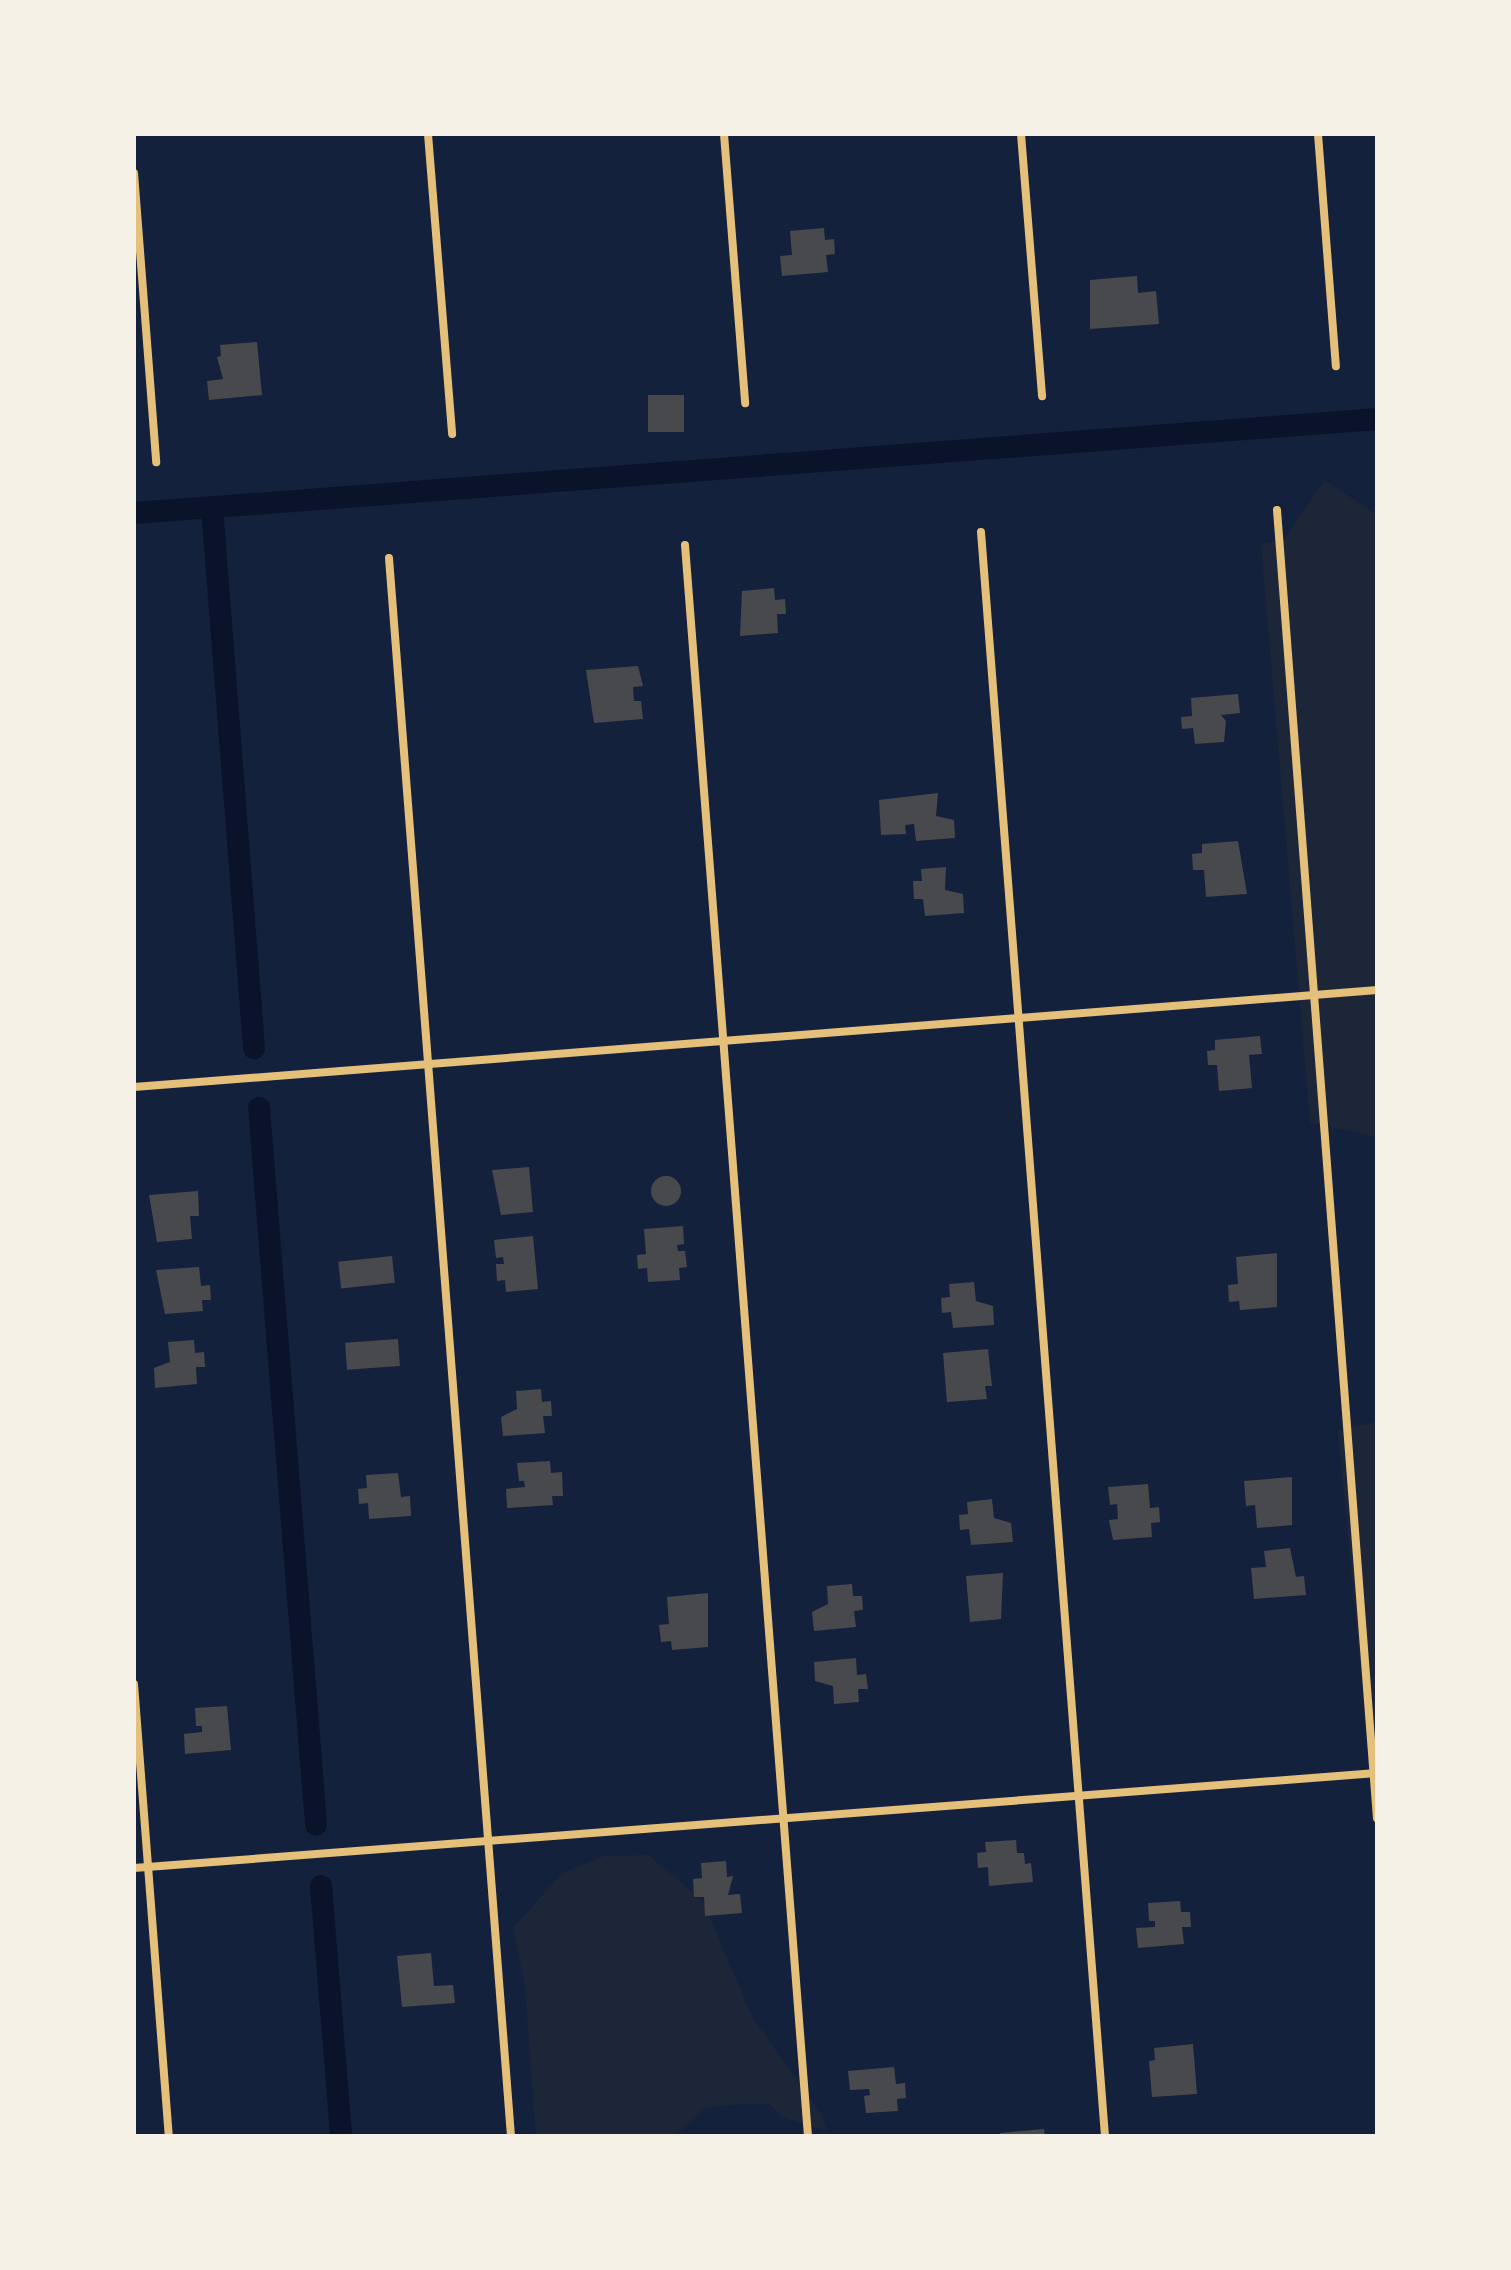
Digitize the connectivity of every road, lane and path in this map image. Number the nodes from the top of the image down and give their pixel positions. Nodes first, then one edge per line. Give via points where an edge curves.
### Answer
1 (428, 134) edge
2 (724, 134) edge
3 (1021, 134) edge
4 (1318, 134) edge
5 (134, 173) edge
6 (1336, 366) dead end
7 (1042, 396) dead end
8 (745, 403) dead end
9 (452, 434) dead end
10 (156, 462) dead end
11 (1277, 510) dead end
12 (981, 532) dead end
13 (685, 545) dead end
14 (389, 558) dead end
15 (1377, 990) edge
16 (1315, 995) junction
17 (1019, 1017) junction
18 (723, 1041) junction
19 (427, 1064) junction
20 (134, 1087) edge
21 (134, 1684) edge
22 (1375, 1773) edge
23 (1078, 1797) junction
24 (784, 1818) junction
25 (1377, 1818) edge
26 (490, 1840) junction
27 (148, 1867) junction
28 (134, 1868) edge
29 (169, 2136) edge
30 (511, 2136) edge
31 (808, 2136) edge
32 (1105, 2136) edge

1 - 9 street
2 - 8 street
3 - 7 street
4 - 6 street
5 - 10 street
11 - 16 street
12 - 17 street
13 - 18 street
14 - 19 street
15 - 16 street
16 - 17 street
16 - 22 street
17 - 18 street
17 - 23 street
18 - 19 street
18 - 24 street
19 - 20 street
19 - 26 street
21 - 27 street
22 - 23 street
22 - 25 street
23 - 24 street
23 - 32 street
24 - 26 street
24 - 31 street
26 - 27 street
26 - 30 street
27 - 28 street
27 - 29 street

